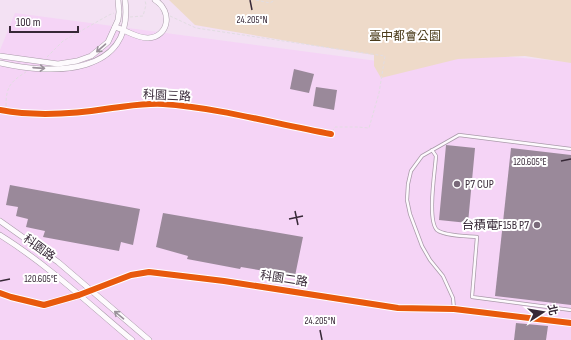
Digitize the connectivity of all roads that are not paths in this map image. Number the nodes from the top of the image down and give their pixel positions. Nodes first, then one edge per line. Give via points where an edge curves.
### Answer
1 (118, 0) edge
2 (124, 0) edge
3 (155, 0) edge
4 (115, 27) junction
5 (124, 30) junction
6 (0, 56) edge
7 (0, 63) edge
8 (3, 110) edge
9 (331, 134) road end
10 (571, 149) edge
11 (432, 150) junction
12 (0, 221) edge
13 (0, 235) edge
14 (90, 290) junction
15 (0, 293) edge
16 (79, 295) junction
17 (454, 309) junction
18 (571, 310) edge
19 (571, 323) edge
20 (132, 340) edge
21 (149, 340) edge

1 - 4 street via 119,12
2 - 5 street
3 - 5 street via 161,4 166,14 162,32 156,36 142,37
4 - 5 street
4 -> 6 street via 108,42 91,56 77,61 58,64
7 -> 5 street via 19,67 69,69 95,62 118,42
8 - 9 street, 科園三路 via 54,114 129,105 162,104 215,111
10 - 11 lane via 459,135
11 - 17 lane via 422,156 411,170 407,200 416,232 430,260 443,276 453,298
11 - 18 lane via 436,156 432,212 434,226 443,233 477,237 472,297
12 - 14 street, 科園路 via 58,262
13 - 16 street, 科園路 via 46,267
14 - 16 street, 科園二路
14 - 17 street, 科園二路 via 131,275 149,272 398,308
21 -> 14 street, 科園路
15 - 16 street, 科園二路 via 44,305
16 - 20 street, 科園路
17 - 19 street, 科園二路

